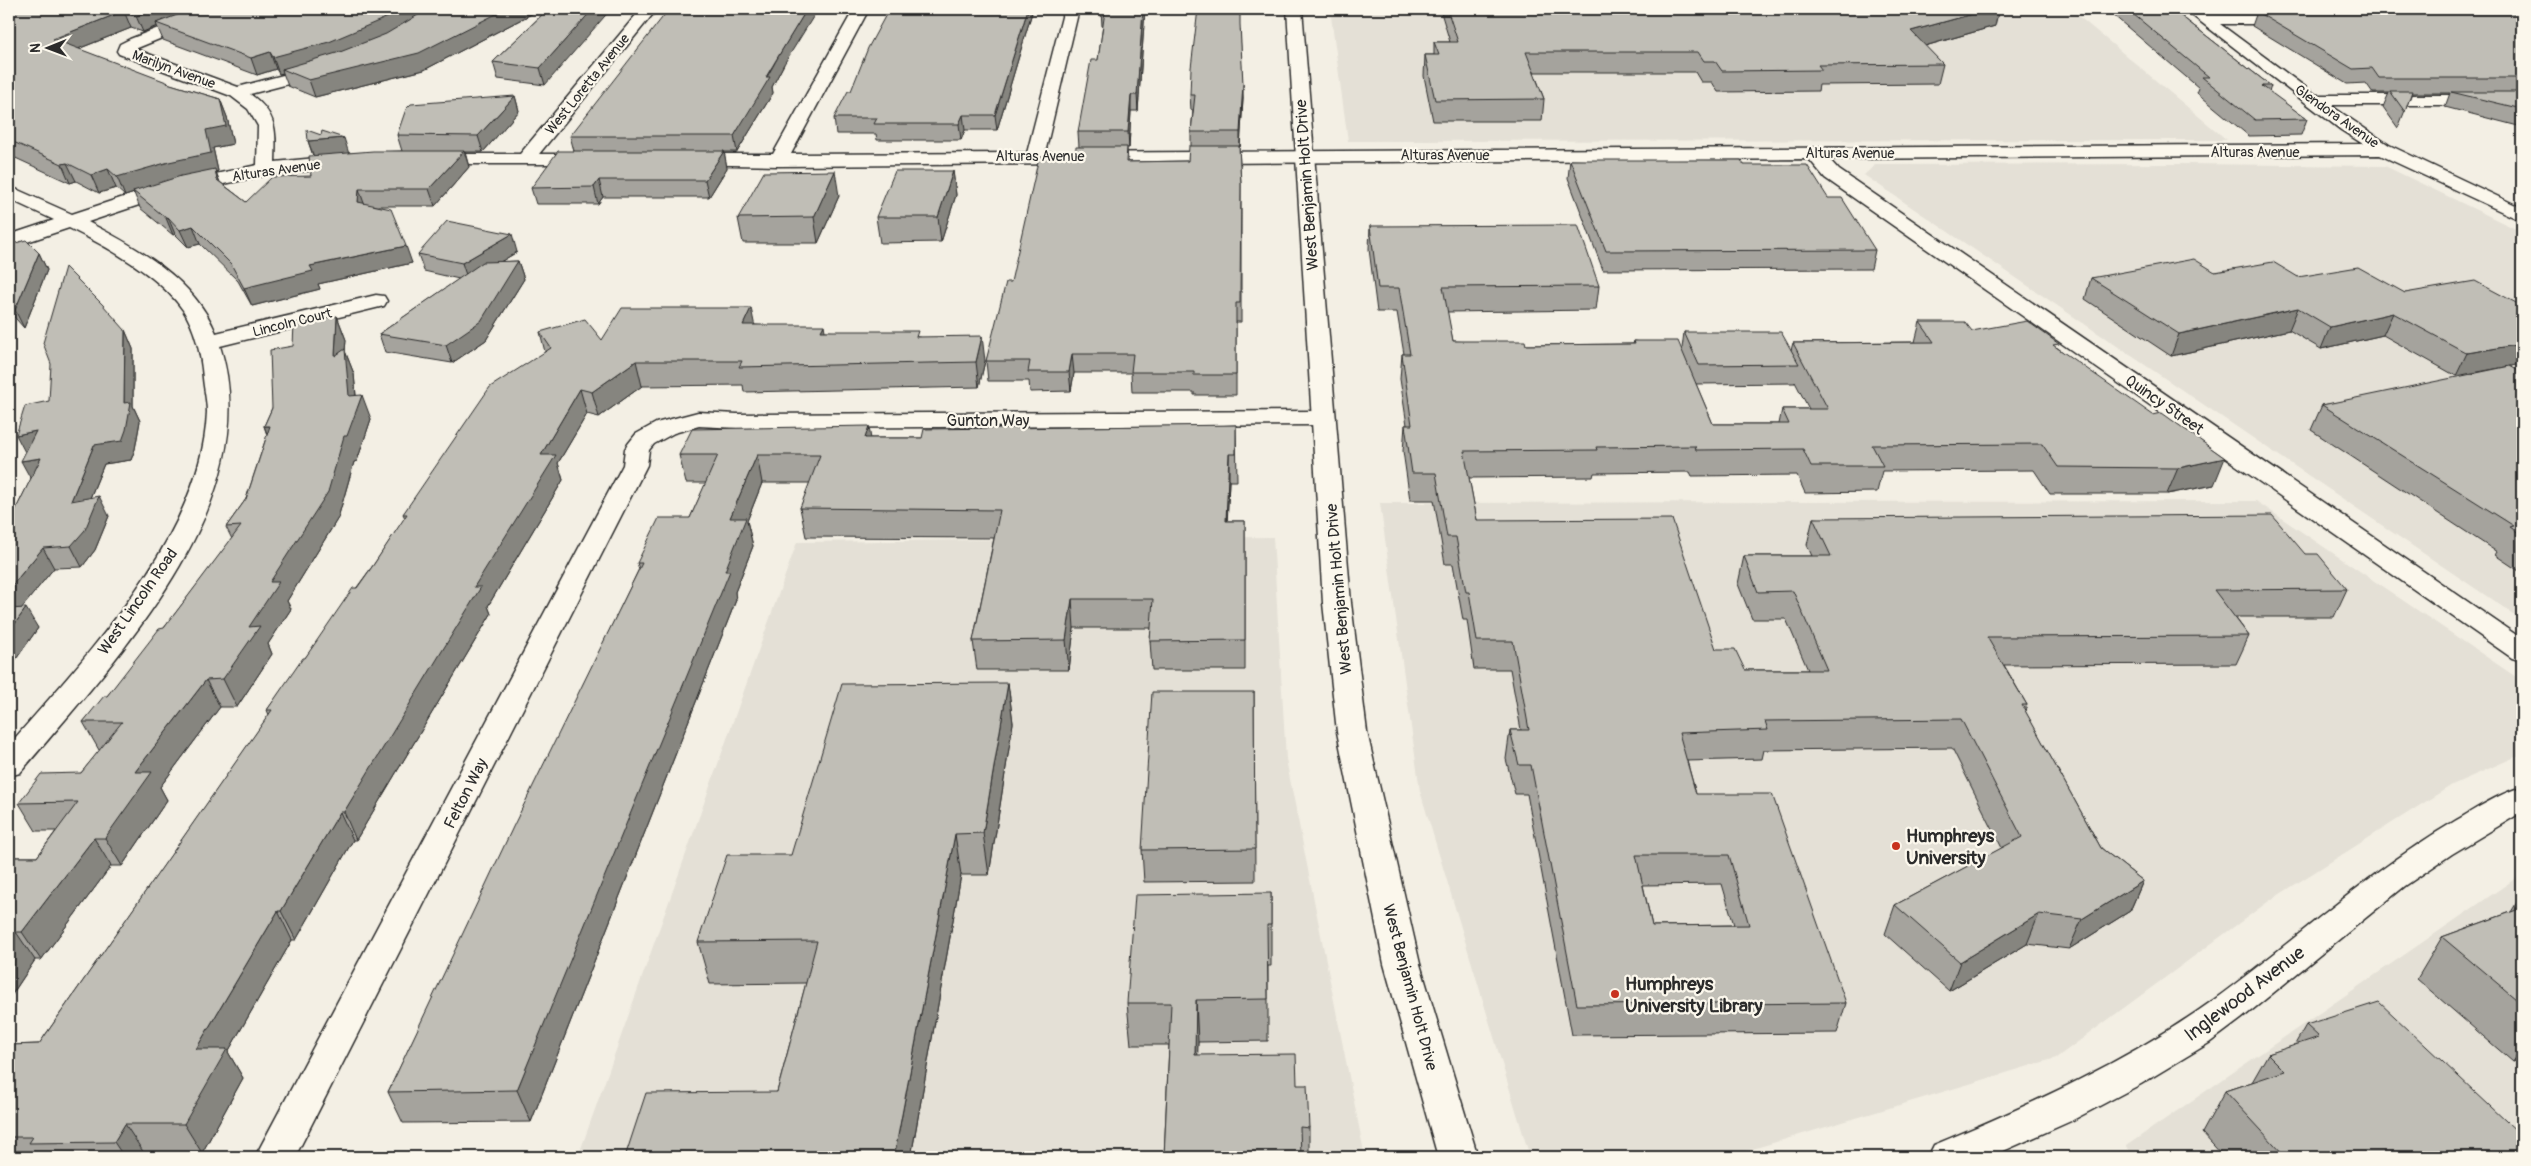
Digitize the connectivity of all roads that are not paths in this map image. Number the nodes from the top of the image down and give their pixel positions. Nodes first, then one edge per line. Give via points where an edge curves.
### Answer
1 (220, 9) edge
2 (649, 9) edge
3 (861, 9) edge
4 (1071, 9) edge
5 (1294, 9) edge
6 (2198, 14) edge
7 (2309, 19) edge
8 (337, 65) edge
9 (237, 92) junction
10 (2313, 100) junction
11 (2522, 100) edge
12 (2383, 148) junction
13 (1812, 153) junction
14 (1304, 155) junction
15 (1036, 156) junction
16 (664, 159) edge
17 (361, 160) edge
18 (417, 160) edge
19 (525, 160) junction
20 (608, 160) edge
21 (780, 160) junction
22 (266, 169) junction
23 (9, 192) edge
24 (2522, 215) edge
25 (70, 221) junction
26 (9, 242) edge
27 (376, 301) dead end
28 (208, 342) junction
29 (1324, 418) junction
30 (655, 433) joint
31 (2522, 652) edge
32 (9, 765) edge
33 (2522, 798) edge
34 (275, 1157) edge
35 (1458, 1157) edge
36 (1948, 1157) edge

1 - 9 street, Marilyn Avenue via 136,42 125,51
2 - 19 street, West Loretta Avenue
3 - 21 street
4 - 15 street
5 - 14 street, West Benjamin Holt Drive
6 - 7 street
6 - 10 street, Glendora Avenue
8 - 9 street
9 - 22 street, Marilyn Avenue via 255,106 268,126
10 - 11 street
10 - 12 street, Glendora Avenue
12 - 13 street, Alturas Avenue
12 - 24 street, Glendora Avenue
13 - 14 street, Alturas Avenue
13 - 31 street, Quincy Street via 1832,174
14 - 15 street, Alturas Avenue
14 - 29 street, West Benjamin Holt Drive
15 - 21 street, Alturas Avenue
16 - 21 street, Alturas Avenue
17 - 22 street, Alturas Avenue
18 - 19 street
19 - 20 street
22 - 25 street, Alturas Avenue via 158,192
23 - 25 street, West Lincoln Road
25 - 26 street, Alturas Avenue
25 - 28 street, West Lincoln Road via 156,270 189,303
27 - 28 street, Lincoln Court
28 - 32 street, West Lincoln Road via 219,380 220,416 209,474 194,511 164,569 114,639
29 - 30 street, Gunton Way via 698,419
29 - 35 street, West Benjamin Holt Drive via 1337,603 1352,732 1402,964
30 - 34 street, Felton Way via 637,449 635,465
33 - 36 street, Inglewood Avenue via 2456,834 2392,878 2227,1010 2154,1058 2029,1123

